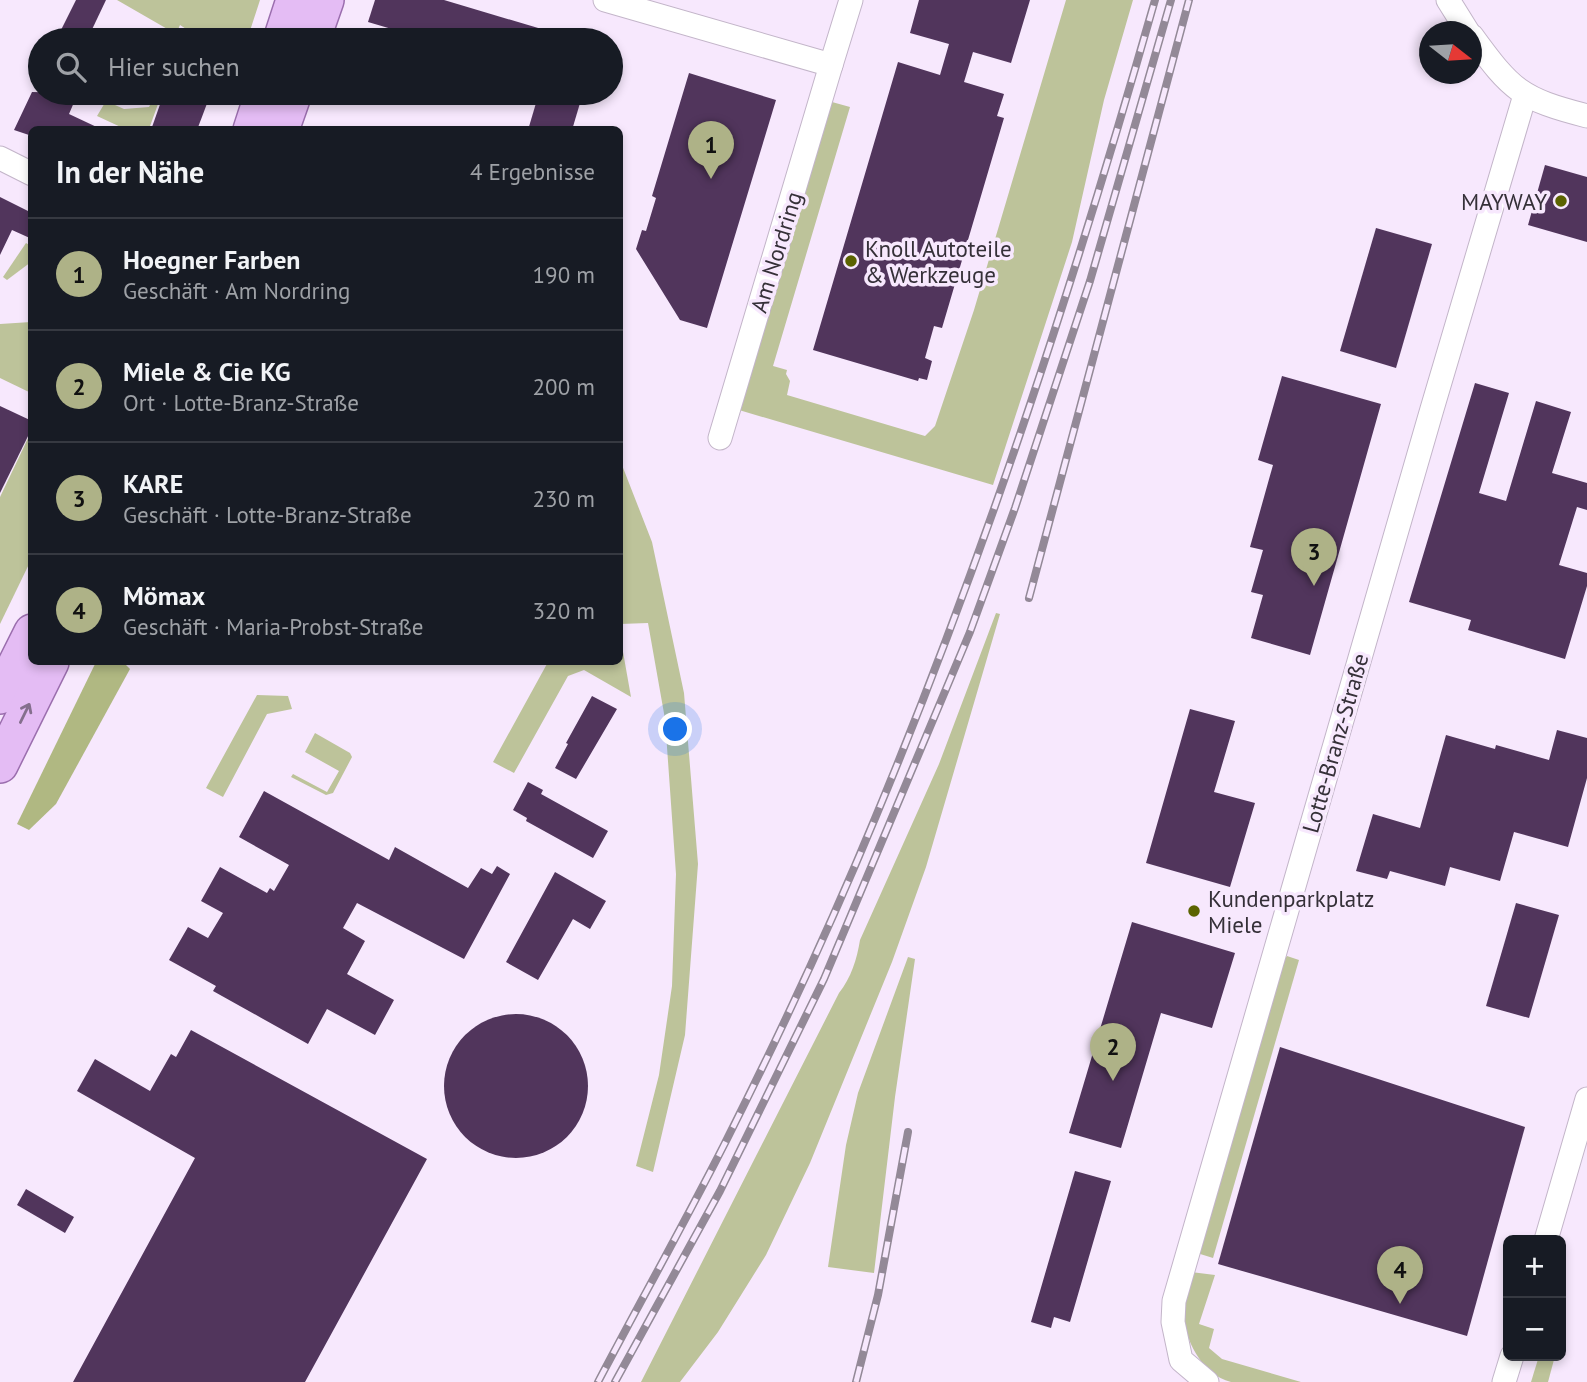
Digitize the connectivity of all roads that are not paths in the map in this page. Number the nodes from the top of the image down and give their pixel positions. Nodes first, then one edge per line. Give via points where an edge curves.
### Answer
1 (294, 0) edge
2 (326, 0) edge
3 (605, 0) edge
4 (851, 0) edge
5 (1448, 0) edge
6 (1462, 21) edge
7 (285, 28) edge
8 (316, 28) edge
9 (1482, 50) edge
10 (831, 65) junction
11 (1525, 95) junction
12 (259, 105) edge
13 (290, 105) edge
14 (1587, 116) edge
15 (251, 126) edge
16 (282, 126) edge
17 (0, 158) edge
18 (28, 172) edge
19 (720, 438) dead end
20 (28, 640) edge
21 (50, 665) edge
22 (0, 696) edge
23 (0, 765) edge
24 (1587, 1099) edge
25 (1547, 1235) edge
26 (1510, 1361) edge
27 (1208, 1382) edge
28 (1504, 1382) edge

1 - 7 main road
2 - 8 main road
3 - 10 street
4 - 10 street, Am Nordring
5 - 6 street
9 - 11 street via 1500,75
10 - 19 street, Am Nordring
11 - 14 street
11 - 27 street, Lotte-Branz-Straße via 1174,1301 1181,1360
12 - 15 main road
13 - 16 main road
17 - 18 street
20 - 22 main road
23 -> 21 main road
24 - 25 street
26 - 28 street

